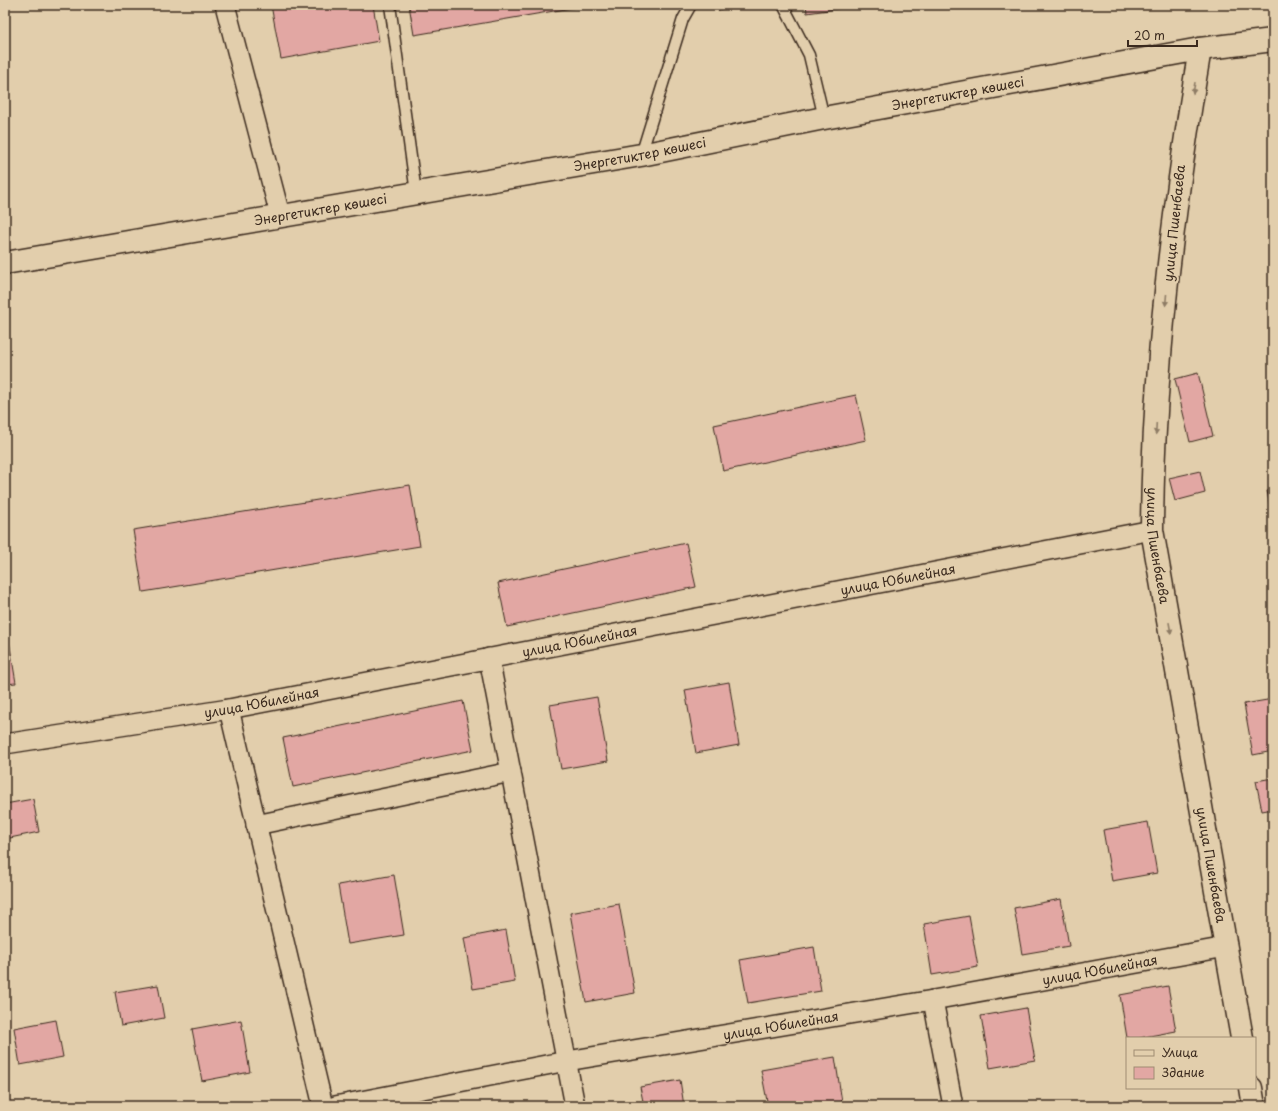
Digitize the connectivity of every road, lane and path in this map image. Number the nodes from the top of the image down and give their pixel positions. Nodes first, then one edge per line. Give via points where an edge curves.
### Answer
1 (225, 5) edge
2 (390, 5) edge
3 (691, 5) edge
4 (783, 5) edge
5 (1273, 40) edge
6 (1200, 49) junction
7 (824, 118) junction
8 (641, 155) junction
9 (416, 193) junction
10 (280, 215) junction
11 (5, 263) edge
12 (1152, 530) junction
13 (489, 658) junction
14 (229, 709) junction
15 (5, 744) edge
16 (511, 772) junction
17 (256, 825) junction
18 (1226, 947) junction
19 (933, 1000) junction
20 (1242, 1037) edge
21 (567, 1061) junction
22 (1251, 1089) edge
23 (323, 1106) edge
24 (335, 1106) edge
25 (575, 1106) edge
26 (953, 1106) edge
27 (1254, 1106) edge

1 - 10 street
2 - 9 lane
3 - 8 lane via 683,19
4 - 7 lane via 809,55
5 - 6 main road, Энергетиктер көшесі
6 - 7 main road, Энергетиктер көшесі
6 -> 12 main road, улица Пшенбаева via 1182,158 1169,271 1159,377
7 - 8 main road, Энергетиктер көшесі
8 - 9 main road, Энергетиктер көшесі
9 - 10 main road, Энергетиктер көшесі
10 - 11 main road, Энергетиктер көшесі
12 - 13 street, улица Юбилейная
12 -> 18 main road, улица Пшенбаева
13 - 14 street, улица Юбилейная
13 - 16 street
14 - 15 street, улица Юбилейная
14 - 17 street
16 - 17 street
16 - 21 street
17 - 23 street
18 - 19 street, улица Юбилейная
18 - 20 main road, улица Пшенбаева
19 - 21 street, улица Юбилейная
19 - 26 street
21 - 24 street, улица Юбилейная
21 - 25 street
22 - 27 main road

